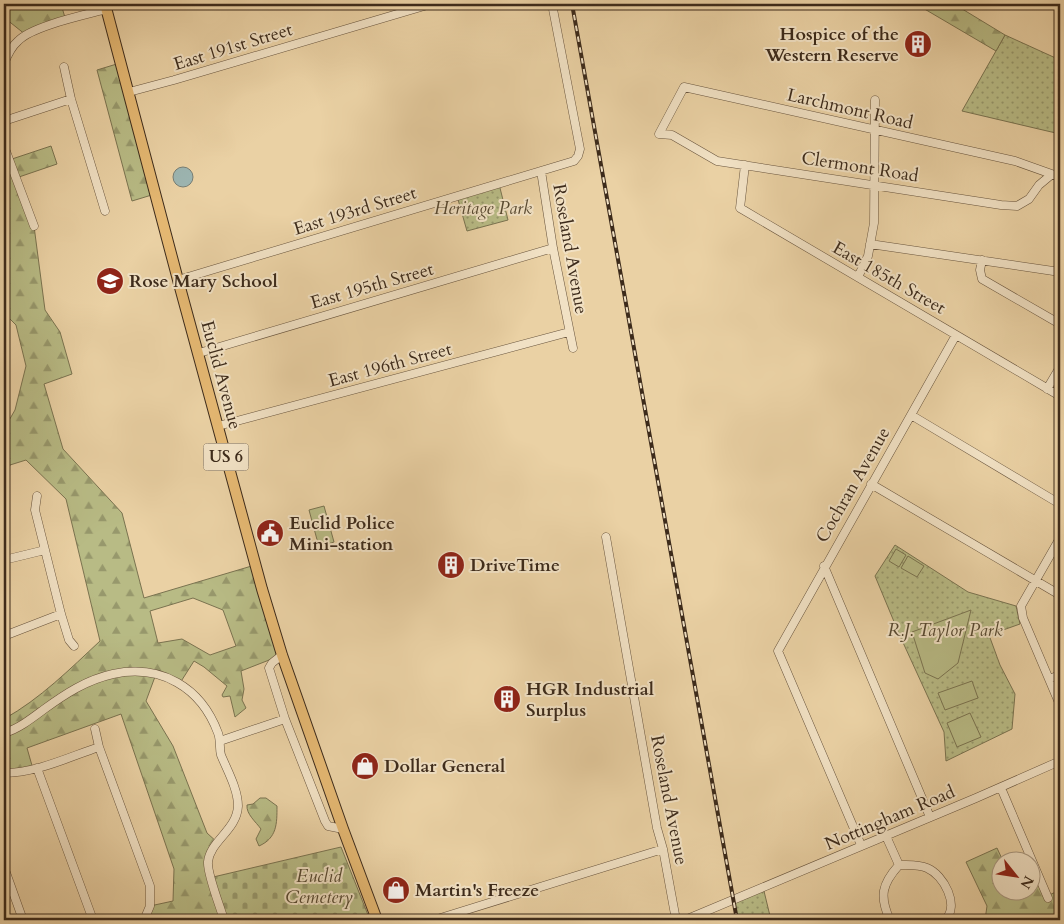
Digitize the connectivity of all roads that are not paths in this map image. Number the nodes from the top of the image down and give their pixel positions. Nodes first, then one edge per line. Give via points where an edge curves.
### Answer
1 (431, 4) edge
2 (552, 4) edge
3 (106, 6) edge
4 (4, 64) edge
5 (64, 67) dead end
6 (129, 92) junction
7 (71, 99) junction
8 (875, 100) dead end
9 (4, 121) edge
10 (875, 130) junction
11 (659, 134) joint
12 (4, 146) edge
13 (745, 165) junction
14 (541, 171) junction
15 (1051, 175) junction
16 (1060, 177) edge
17 (875, 184) junction
18 (105, 211) dead end
19 (34, 226) dead end
20 (870, 244) junction
21 (553, 248) junction
22 (982, 260) junction
23 (1060, 272) edge
24 (858, 277) junction
25 (178, 280) junction
26 (1060, 324) edge
27 (569, 332) junction
28 (956, 335) junction
29 (573, 348) dead end
30 (199, 353) junction
31 (1060, 367) edge
32 (1048, 389) junction
33 (1060, 396) edge
34 (911, 415) junction
35 (218, 426) junction
36 (871, 484) junction
37 (37, 496) dead end
38 (1060, 504) edge
39 (606, 537) dead end
40 (1060, 538) edge
41 (45, 550) junction
42 (4, 560) edge
43 (824, 566) junction
44 (1036, 581) junction
45 (1060, 595) edge
46 (61, 614) junction
47 (4, 636) edge
48 (74, 646) dead end
49 (282, 656) junction
50 (1060, 674) edge
51 (1049, 679) junction
52 (1060, 705) edge
53 (285, 720) junction
54 (95, 729) dead end
55 (4, 734) edge
56 (220, 741) junction
57 (99, 747) junction
58 (1060, 761) edge
59 (37, 768) junction
60 (4, 773) edge
61 (1000, 788) junction
62 (930, 818) junction
63 (343, 829) junction
64 (886, 836) junction
65 (861, 846) junction
66 (662, 849) junction
67 (900, 865) junction
68 (4, 867) edge
69 (1048, 898) dead end
70 (23, 920) edge
71 (93, 920) edge
72 (144, 920) edge
73 (224, 920) edge
74 (378, 920) edge
75 (434, 920) edge
76 (676, 920) edge
77 (685, 920) edge
78 (890, 920) edge
79 (945, 920) edge

1 - 6 street, East 191st Street
2 - 14 street, Roseland Avenue via 580,150 574,160
3 - 4 street via 33,30 18,40
3 - 6 main road, Euclid Avenue / US 6
5 - 7 street
6 - 25 main road, Euclid Avenue / US 6
7 - 9 street
7 - 18 street
8 - 10 street
10 - 11 street, Larchmont Road via 684,87
10 - 15 street, Larchmont Road via 1015,161
10 - 17 street
11 - 13 street, Clermont Road via 672,134 717,161
12 - 19 street
13 - 17 street, Clermont Road
13 - 24 street, East 185th Street via 740,208
14 - 21 street, Roseland Avenue
14 - 25 street, East 193rd Street
15 - 16 street, Larchmont Road
15 - 17 street, Clermont Road via 1029,199 1017,206
17 - 20 street
20 - 22 street
20 - 24 street
21 - 27 street, Roseland Avenue
21 - 30 street, East 195th Street
22 - 23 street
22 - 26 street via 982,279
24 - 28 street, East 185th Street
25 - 30 main road, Euclid Avenue / US 6
27 - 29 street, Roseland Avenue
27 - 35 street, East 196th Street
28 - 32 street, East 185th Street
28 - 34 street, Cochran Avenue
30 - 35 main road, Euclid Avenue / US 6
31 - 32 street
32 - 33 street, East 185th Street
34 - 36 street, Cochran Avenue
34 - 38 street
35 - 49 main road, Euclid Avenue / US 6
36 - 43 street, Cochran Avenue
36 - 44 street
37 - 41 street via 35,510
39 - 66 street, Roseland Avenue
40 - 44 street
41 - 42 street
41 - 46 street
43 - 62 street
43 - 65 street, Cochran Avenue via 778,651
44 - 45 street
44 - 51 street via 1021,606
46 - 47 street
46 - 48 street
49 - 53 street via 269,668
49 - 63 main road, Euclid Avenue / US 6
50 - 51 street
51 - 52 street
53 - 56 street
53 - 63 street via 325,821 328,826
54 - 57 street
55 - 56 street via 86,682 142,671 168,678 189,690 204,705
56 - 73 street via 220,752 238,804 235,819 208,862
57 - 59 street
57 - 72 street via 150,886 150,906
58 - 61 street, Nottingham Road
59 - 60 street
59 - 71 street
61 - 62 street, Nottingham Road
61 - 69 street
62 - 64 street, Nottingham Road
63 - 74 main road, Euclid Avenue / US 6
64 - 65 street, Nottingham Road
64 - 67 street
65 - 77 street, Nottingham Road
66 - 75 street
66 - 76 street, Roseland Avenue
67 - 78 street via 889,876 882,898
67 - 79 street via 927,868 946,886 952,903
68 - 70 street

